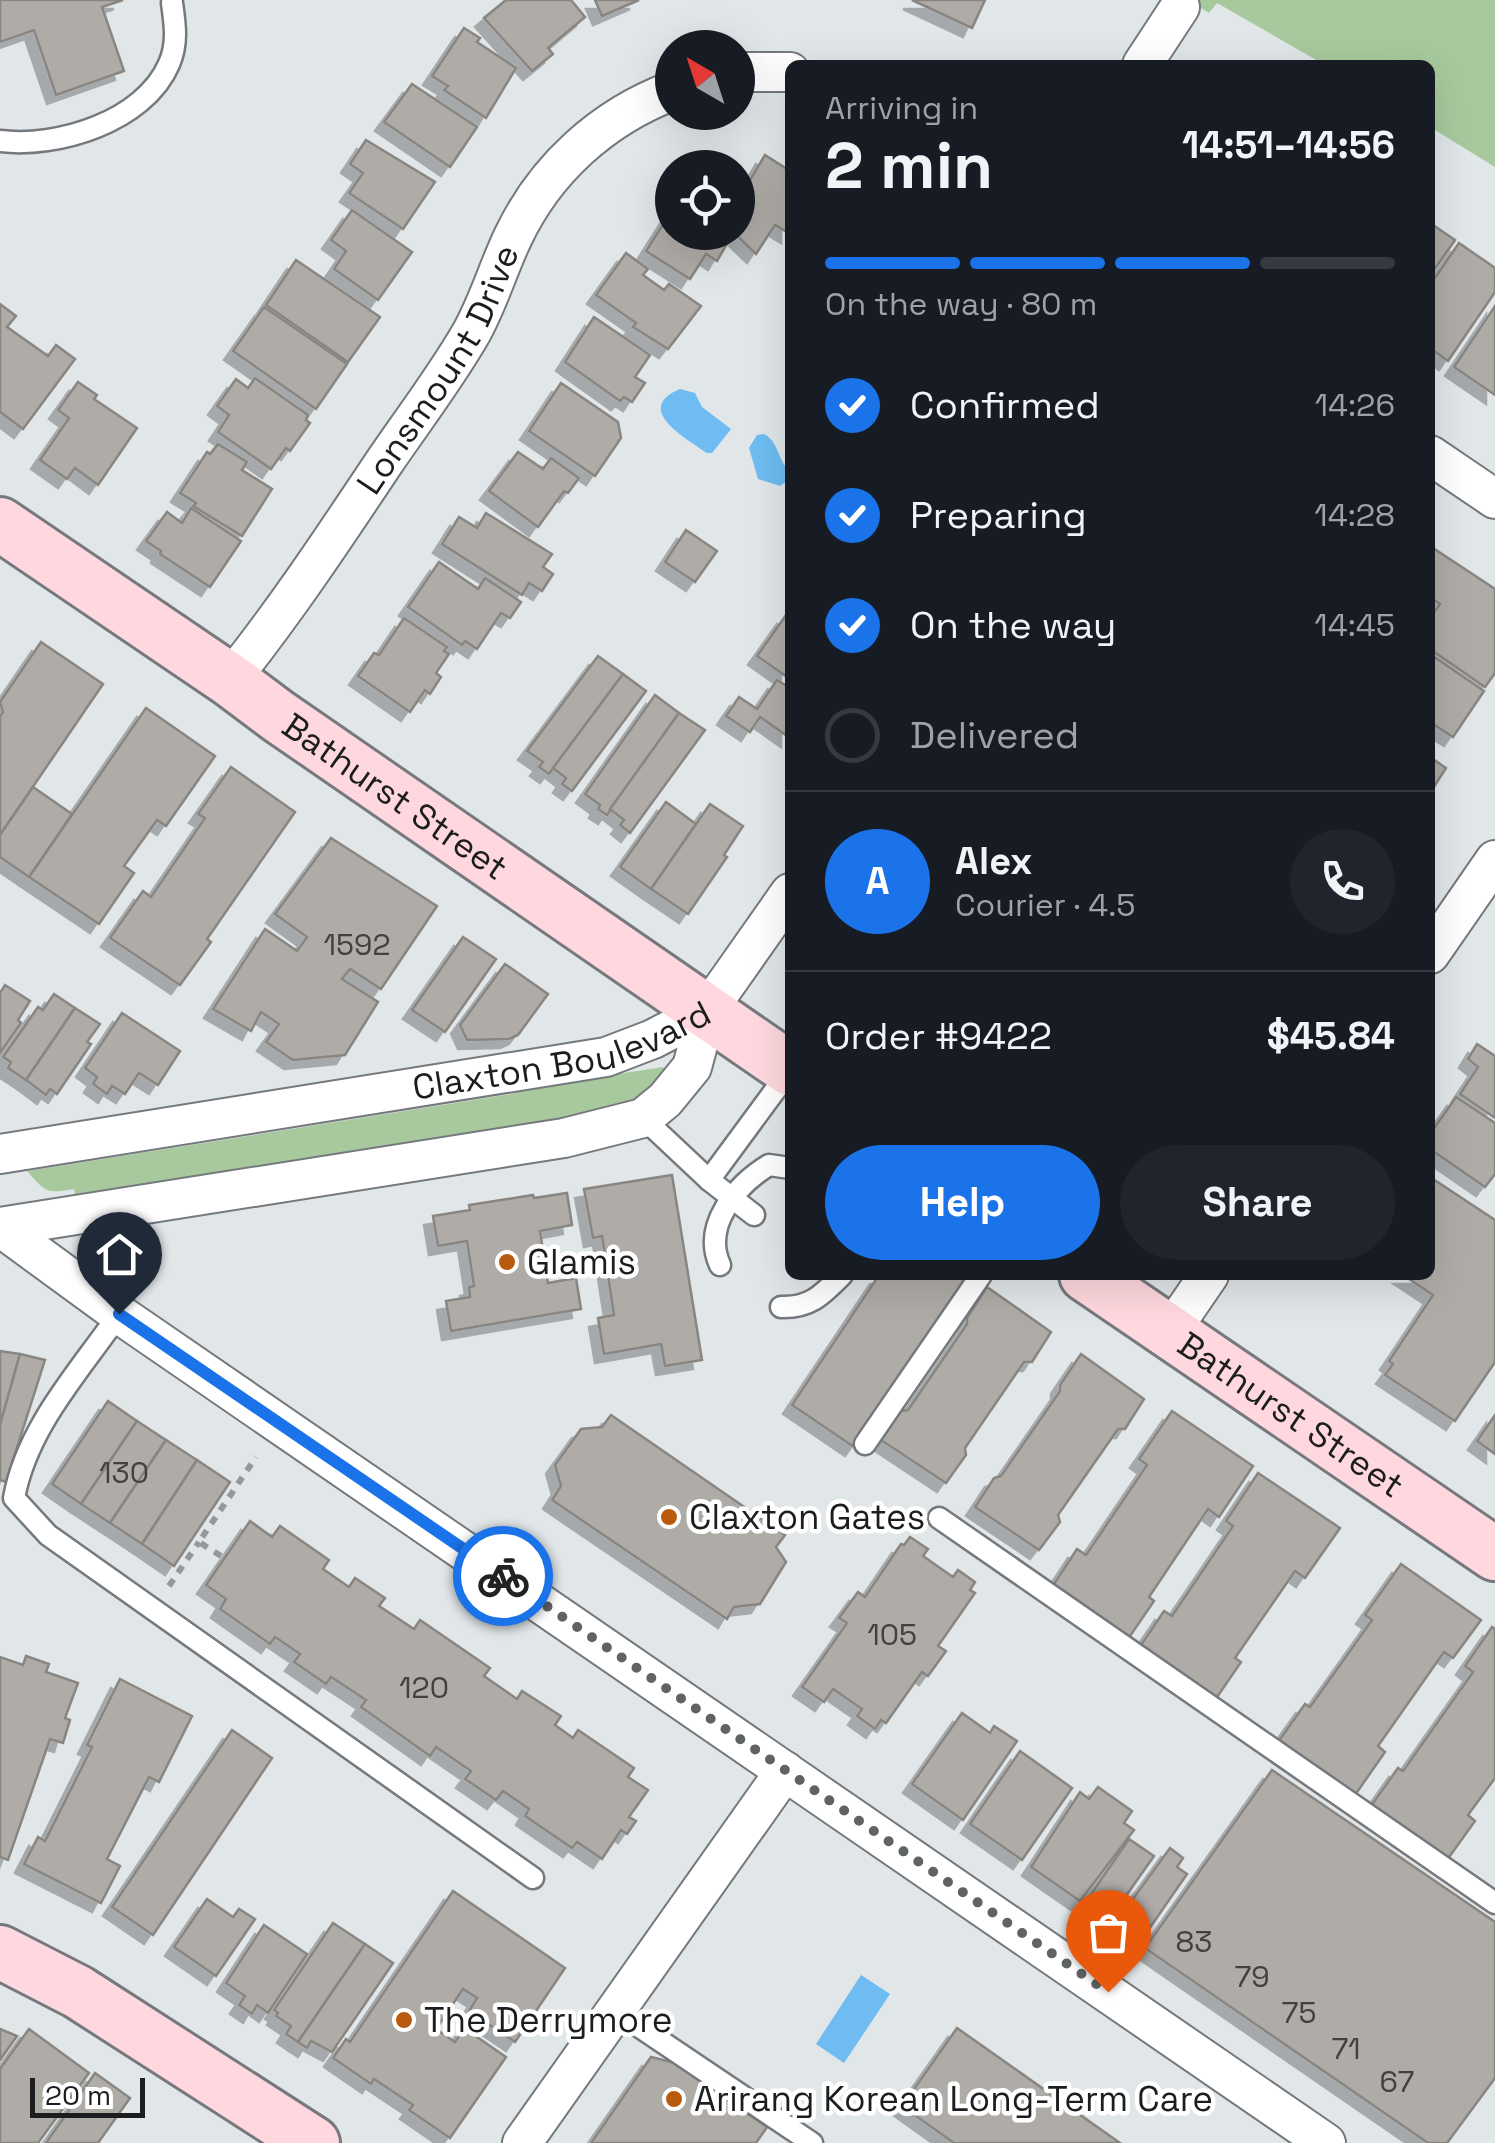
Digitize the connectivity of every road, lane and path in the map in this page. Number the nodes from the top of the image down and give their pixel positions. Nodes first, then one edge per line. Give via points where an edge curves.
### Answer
1 (172, 2) dead end
2 (1180, 7) dead end
3 (1145, 60) edge
4 (755, 72) edge
5 (785, 72) edge
6 (655, 97) edge
7 (0, 141) edge
8 (1435, 458) edge
9 (1495, 500) edge
10 (0, 524) edge
11 (230, 680) junction
12 (1495, 860) edge
13 (785, 900) edge
14 (1435, 947) edge
15 (707, 1011) junction
16 (785, 1066) edge
17 (785, 1077) edge
18 (642, 1118) junction
19 (0, 1154) edge
20 (785, 1167) edge
21 (709, 1180) junction
22 (732, 1199) junction
23 (754, 1215) dead end
24 (0, 1227) edge
25 (720, 1266) dead end
26 (837, 1280) edge
27 (977, 1280) edge
28 (1093, 1280) edge
29 (1206, 1280) edge
30 (781, 1308) dead end
31 (119, 1314) junction
32 (1170, 1332) junction
33 (865, 1444) dead end
34 (256, 1457) dead end
35 (939, 1518) dead end
36 (199, 1542) junction
37 (1495, 1554) edge
38 (221, 1556) dead end
39 (153, 1609) junction
40 (785, 1770) junction
41 (534, 1878) dead end
42 (1495, 1903) edge
43 (0, 1952) edge
44 (616, 2011) junction
45 (313, 2143) edge
46 (522, 2143) edge
47 (812, 2143) edge
48 (1326, 2143) edge

1 - 7 lane via 176,36 170,62 142,98 105,126 54,140
2 - 3 street
4 - 5 street
6 - 11 street, Lonsmount Drive via 602,128 538,192 472,333
8 - 9 street
10 - 11 main road, Bathurst Street
11 - 15 main road, Bathurst Street
12 - 14 street
13 - 15 street
15 - 16 main road, Bathurst Street
15 - 18 street, Claxton Boulevard via 692,1067
15 - 19 street, Claxton Boulevard via 606,1057
17 - 21 lane
18 - 21 lane
18 - 24 street, Claxton Boulevard via 564,1138
20 - 22 lane via 769,1164
21 - 22 lane
22 - 23 lane
22 - 25 lane via 717,1222 712,1248
24 - 31 street
26 - 30 lane via 800,1308
27 - 33 lane
28 - 32 main road, Bathurst Street
29 - 32 street
31 - 39 lane via 41,1423 14,1498 48,1535
31 - 40 street
32 - 37 main road, Bathurst Street
34 - 36 path
35 - 42 lane
36 - 38 path
36 - 39 path
39 - 41 lane
40 - 44 street
40 - 48 street
43 - 45 main road via 78,1992
44 - 46 street
44 - 47 lane

